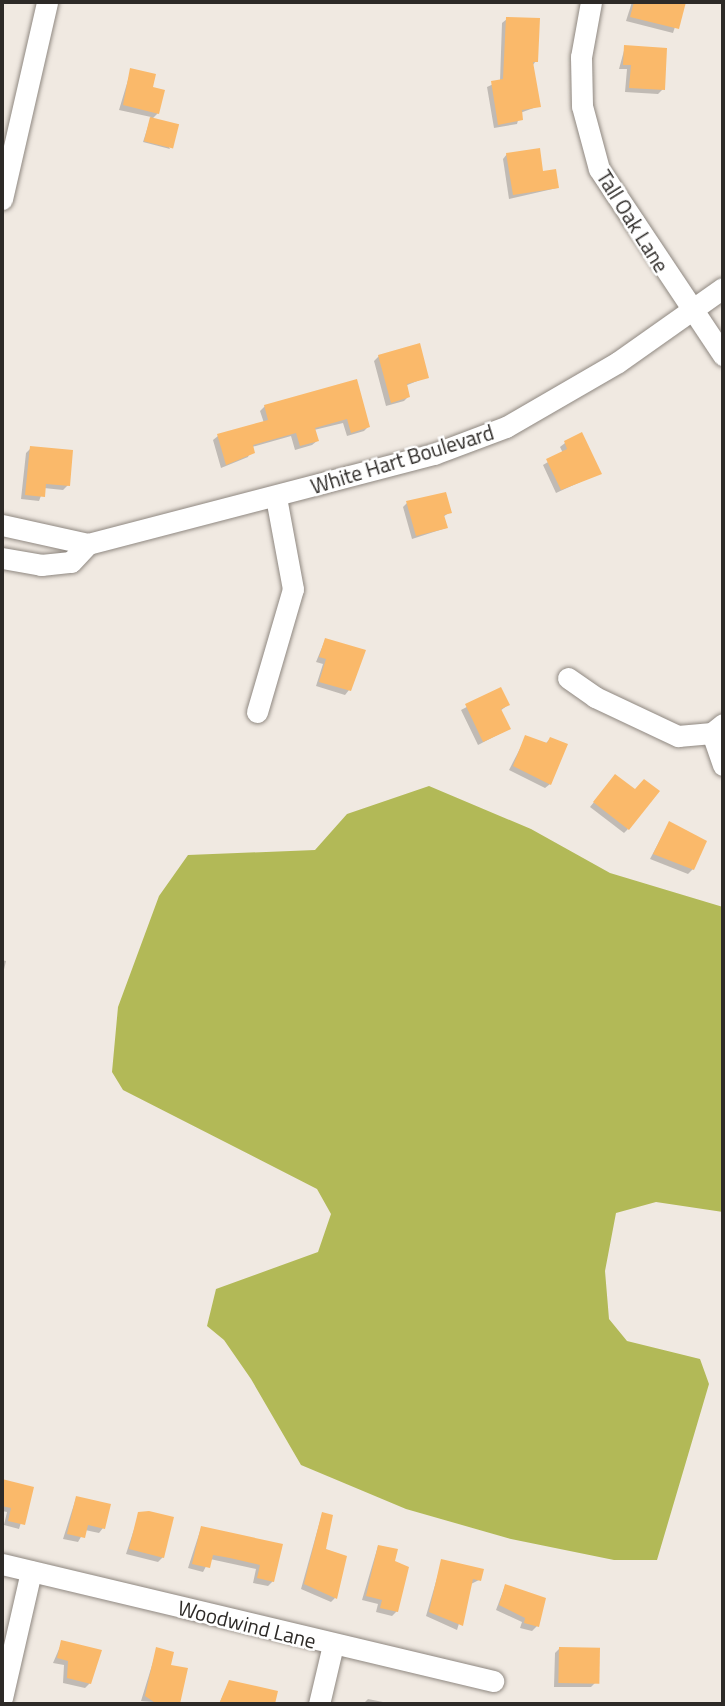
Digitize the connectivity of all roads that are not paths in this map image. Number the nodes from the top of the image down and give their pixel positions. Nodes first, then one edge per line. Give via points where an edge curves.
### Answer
1 (47, 2) edge
2 (591, 2) edge
3 (12, 105) edge
4 (2, 199) edge
5 (723, 288) edge
6 (691, 311) junction
7 (723, 355) edge
8 (276, 497) junction
9 (2, 525) edge
10 (88, 544) junction
11 (2, 558) edge
12 (568, 678) dead end
13 (257, 712) dead end
14 (718, 728) edge
15 (723, 765) edge
16 (2, 1564) edge
17 (32, 1571) junction
18 (333, 1645) junction
19 (493, 1681) dead end
20 (2, 1698) edge
21 (319, 1704) edge

1 - 3 street
2 - 6 street, Tall Oak Lane via 581,57 582,106 598,169
3 - 4 street
5 - 6 street, White Hart Boulevard
6 - 7 street, Tall Oak Lane
6 - 8 street, White Hart Boulevard via 618,362 506,427 434,454
8 - 10 street, White Hart Boulevard
8 - 13 street via 293,589
9 - 10 street, White Hart Boulevard
10 - 11 street, White Hart Boulevard via 71,562 41,565
12 - 14 street via 650,726 678,736
14 - 15 street
16 - 17 street, Woodwind Lane
17 - 18 street, Woodwind Lane
17 - 20 street
18 - 19 street, Woodwind Lane
18 - 21 street

